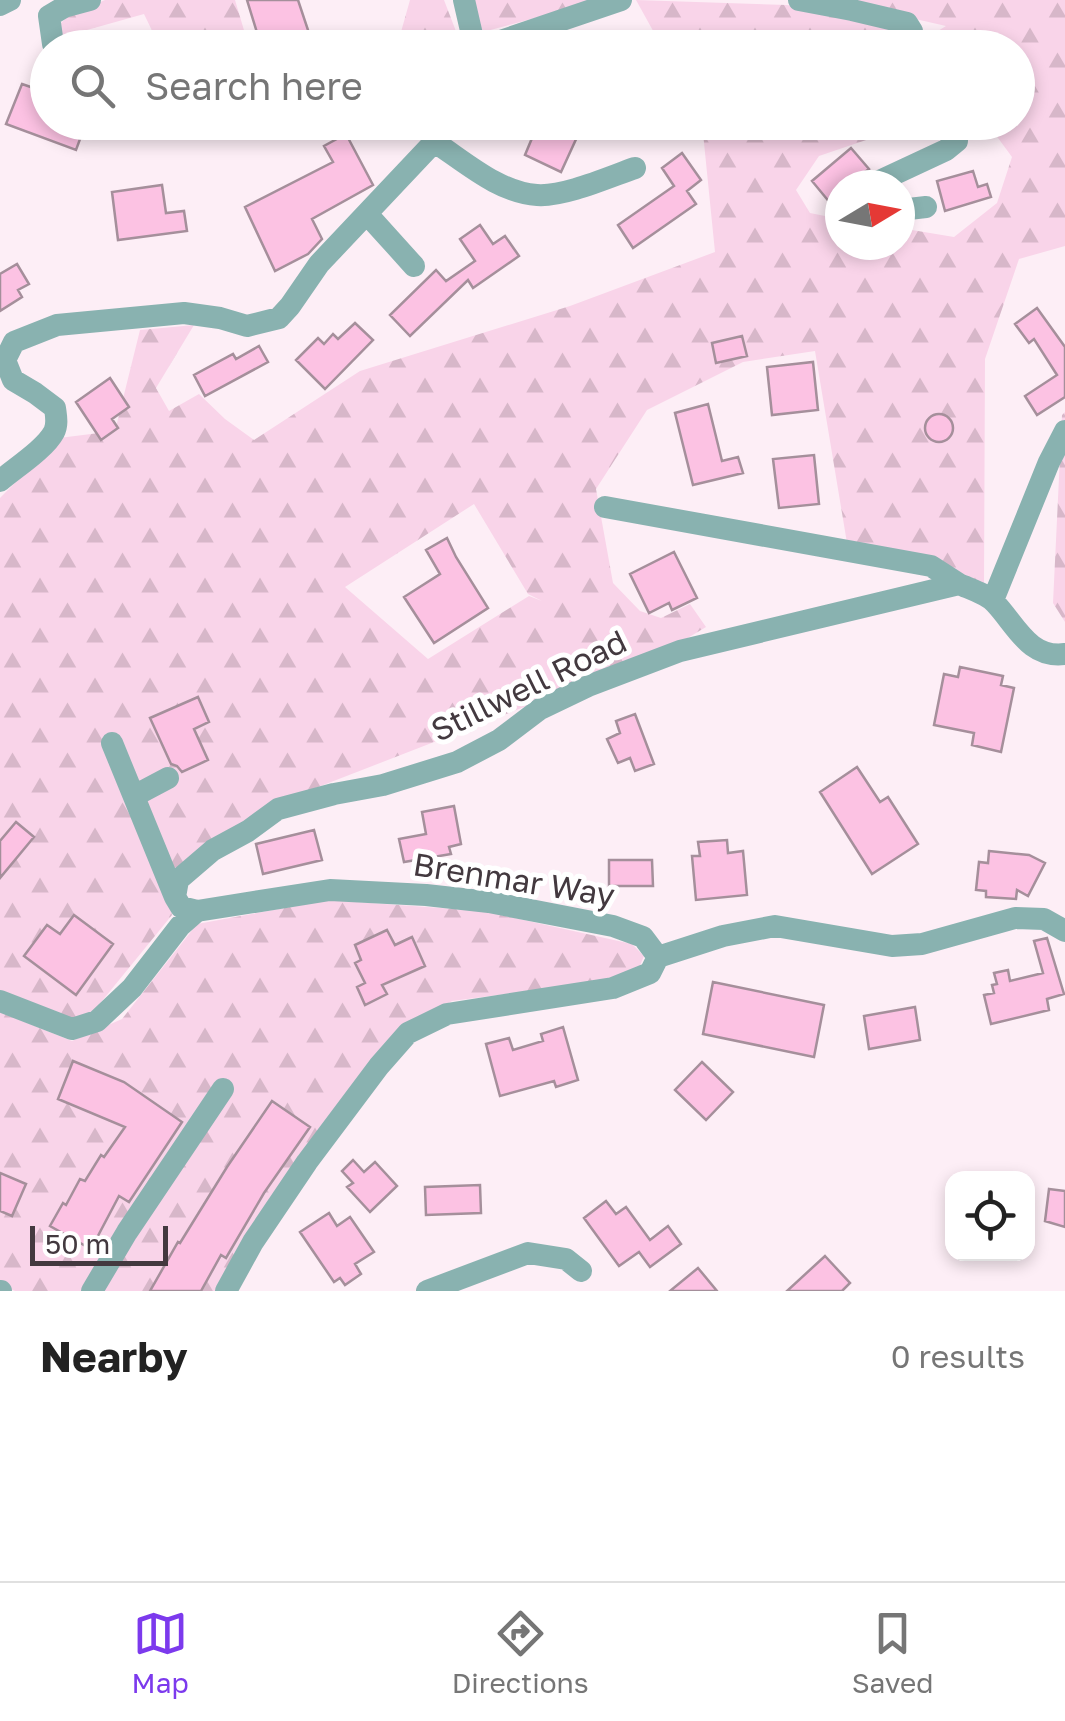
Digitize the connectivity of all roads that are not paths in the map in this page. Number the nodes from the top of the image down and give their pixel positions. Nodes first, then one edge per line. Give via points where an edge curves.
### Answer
1 (10, 0) edge
2 (90, 0) edge
3 (464, 0) edge
4 (621, 0) edge
5 (799, 0) edge
6 (0, 5) edge
7 (51, 30) edge
8 (473, 30) edge
9 (532, 30) edge
10 (911, 30) edge
11 (957, 140) edge
12 (433, 142) joint
13 (635, 168) dead end
14 (903, 170) edge
15 (926, 207) dead end
16 (915, 208) edge
17 (367, 214) junction
18 (414, 266) dead end
19 (1065, 431) edge
20 (0, 481) edge
21 (606, 507) dead end
22 (959, 584) junction
23 (993, 600) junction
24 (1065, 654) edge
25 (112, 742) dead end
26 (168, 778) dead end
27 (134, 796) junction
28 (175, 897) junction
29 (197, 911) junction
30 (1065, 931) edge
31 (658, 957) junction
32 (0, 1001) edge
33 (228, 1096) dead end
34 (581, 1271) dead end
35 (97, 1283) edge
36 (226, 1291) edge
37 (427, 1291) edge

1 - 6 street
2 - 7 street via 49,16
3 - 8 street
4 - 9 street
5 - 10 street
11 - 14 street
12 - 13 street via 504,187 538,196
12 - 17 street
15 - 16 street
17 - 18 street
17 - 20 street via 278,318 247,326 184,313 57,325 14,342 5,360 13,380 54,408 56,430
19 - 23 street
21 - 22 street via 931,566
22 - 23 street
22 - 28 street, Stillwell Road via 680,651 540,709 457,762 278,809 213,850 178,880
23 - 24 street via 1029,645
25 - 27 street
26 - 27 street
27 - 28 street
28 - 29 street via 182,908
29 - 31 street, Brenmar Way via 330,890 442,897 614,926 643,937
29 - 32 street via 97,1021 72,1029
30 - 31 street via 1044,919 1015,918 892,946 776,926
31 - 36 street via 650,973 613,988 447,1014 408,1033 306,1162
33 - 35 street via 121,1266
34 - 37 street via 566,1259 528,1253

